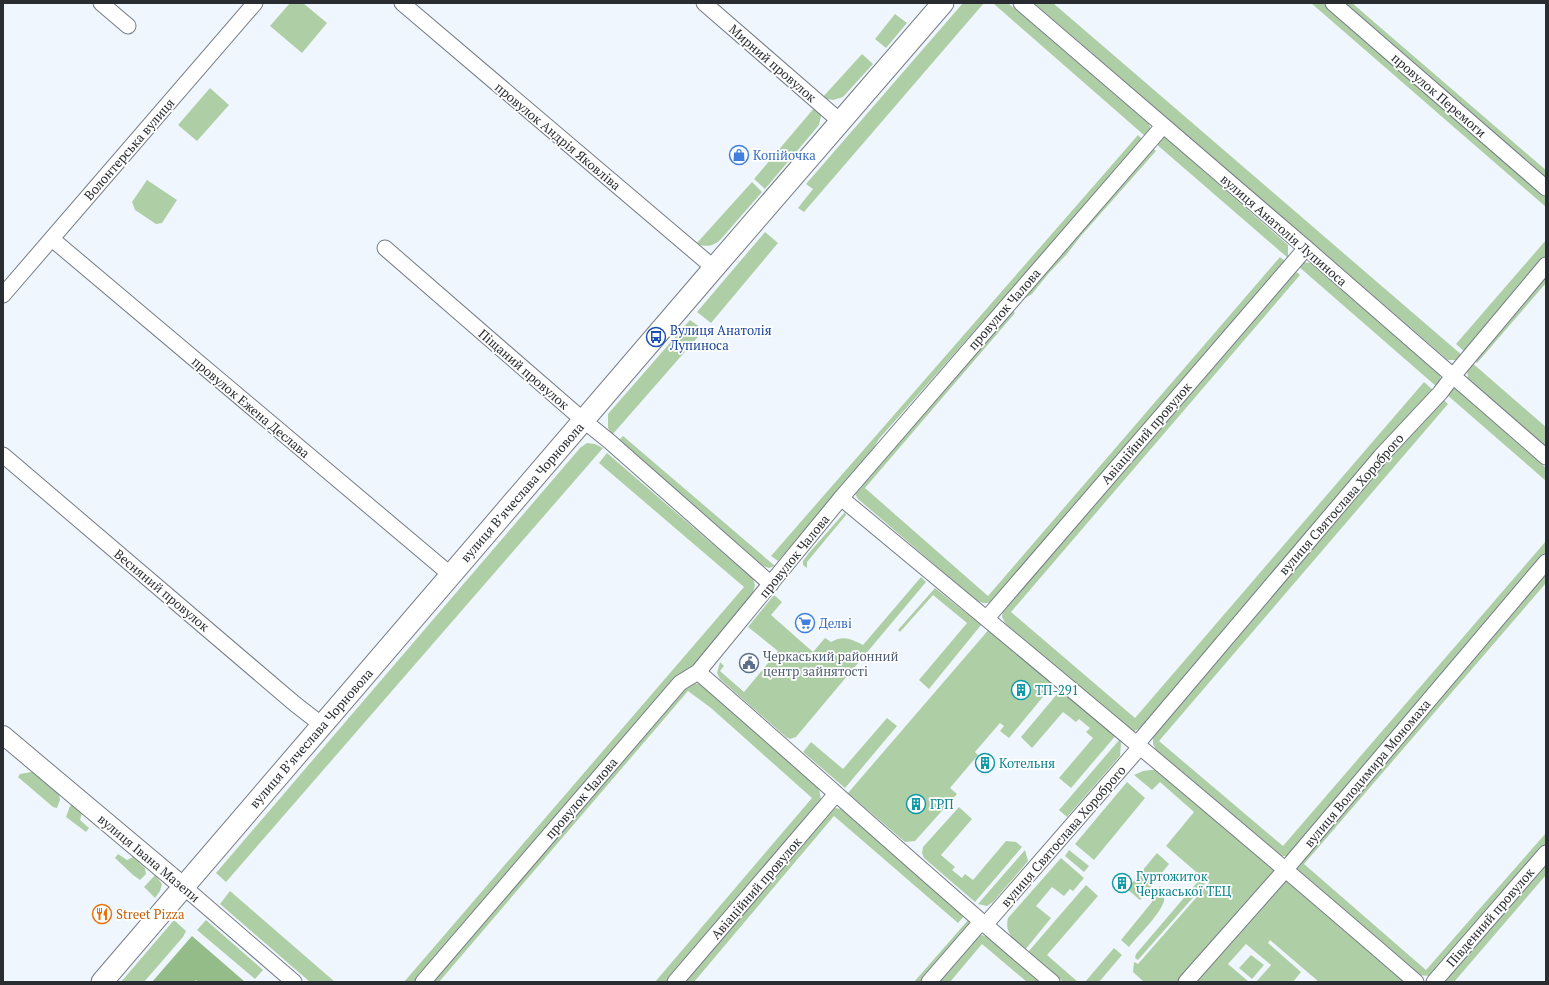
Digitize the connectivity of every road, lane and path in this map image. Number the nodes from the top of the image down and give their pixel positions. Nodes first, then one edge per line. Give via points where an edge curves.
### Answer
1 (101, 3) edge
2 (256, 3) edge
3 (402, 3) edge
4 (704, 3) edge
5 (943, 3) edge
6 (1021, 3) edge
7 (1333, 3) edge
8 (128, 26) dead end
9 (841, 122) junction
10 (1163, 126) junction
11 (1546, 188) edge
12 (52, 239) junction
13 (385, 248) dead end
14 (1306, 248) junction
15 (1546, 265) edge
16 (714, 268) junction
17 (3, 295) edge
18 (1452, 376) junction
19 (583, 420) junction
20 (3, 455) edge
21 (1546, 457) edge
22 (841, 498) junction
23 (1546, 562) edge
24 (451, 575) junction
25 (771, 584) junction
26 (987, 618) junction
27 (698, 672) junction
28 (322, 725) junction
29 (3, 735) edge
30 (1139, 745) junction
31 (836, 794) junction
32 (1546, 853) edge
33 (1286, 869) junction
34 (184, 887) junction
35 (983, 924) junction
36 (102, 982) edge
37 (294, 982) edge
38 (423, 982) edge
39 (675, 982) edge
40 (929, 982) edge
41 (1052, 982) edge
42 (1186, 982) edge
43 (1416, 982) edge
44 (1434, 982) edge

1 - 8 street
2 - 12 street, Волонтерська вулиця
3 - 16 street, провулок Андрія Яковліва
4 - 9 street, Мирний провулок
5 - 9 main road, вулиця Вʼячеслава Чорновола
6 - 10 street, вулиця Анатолія Лупиноса
7 - 11 street, провулок Перемоги
9 - 16 main road, вулиця Вʼячеслава Чорновола
10 - 14 street, вулиця Анатолія Лупиноса
10 - 22 street, провулок Чалова
12 - 17 street, Волонтерська вулиця
12 - 24 street, провулок Ежена Деслава
13 - 19 street, Піщаний провулок
14 - 18 street, вулиця Анатолія Лупиноса
14 - 26 street, Авіаційний провулок
15 - 18 street, вулиця Святослава Хороброго
16 - 19 main road, вулиця Вʼячеслава Чорновола
18 - 21 street, вулиця Анатолія Лупиноса
18 - 30 street, вулиця Святослава Хороброго via 1440,393 1381,456
19 - 24 main road, вулиця Вʼячеслава Чорновола
19 - 25 street, Піщаний провулок
20 - 28 street, Весняний провулок
22 - 25 street, провулок Чалова
22 - 26 street
23 - 33 street, вулиця Володимира Мономаха
24 - 28 main road, вулиця Вʼячеслава Чорновола
25 - 27 street, провулок Чалова
26 - 30 street
27 - 31 street
27 - 38 street, провулок Чалова via 680,683
28 - 34 main road, вулиця Вʼячеслава Чорновола
29 - 34 street, вулиця Івана Мазепи
30 - 33 street
30 - 35 street, вулиця Святослава Хороброго
31 - 35 street
31 - 39 street, Авіаційний провулок
32 - 44 street, Південний провулок
33 - 42 street, вулиця Володимира Мономаха
33 - 43 street
34 - 36 main road, вулиця Вʼячеслава Чорновола
34 - 37 street, вулиця Івана Мазепи
35 - 40 street, вулиця Святослава Хороброго
35 - 41 street

